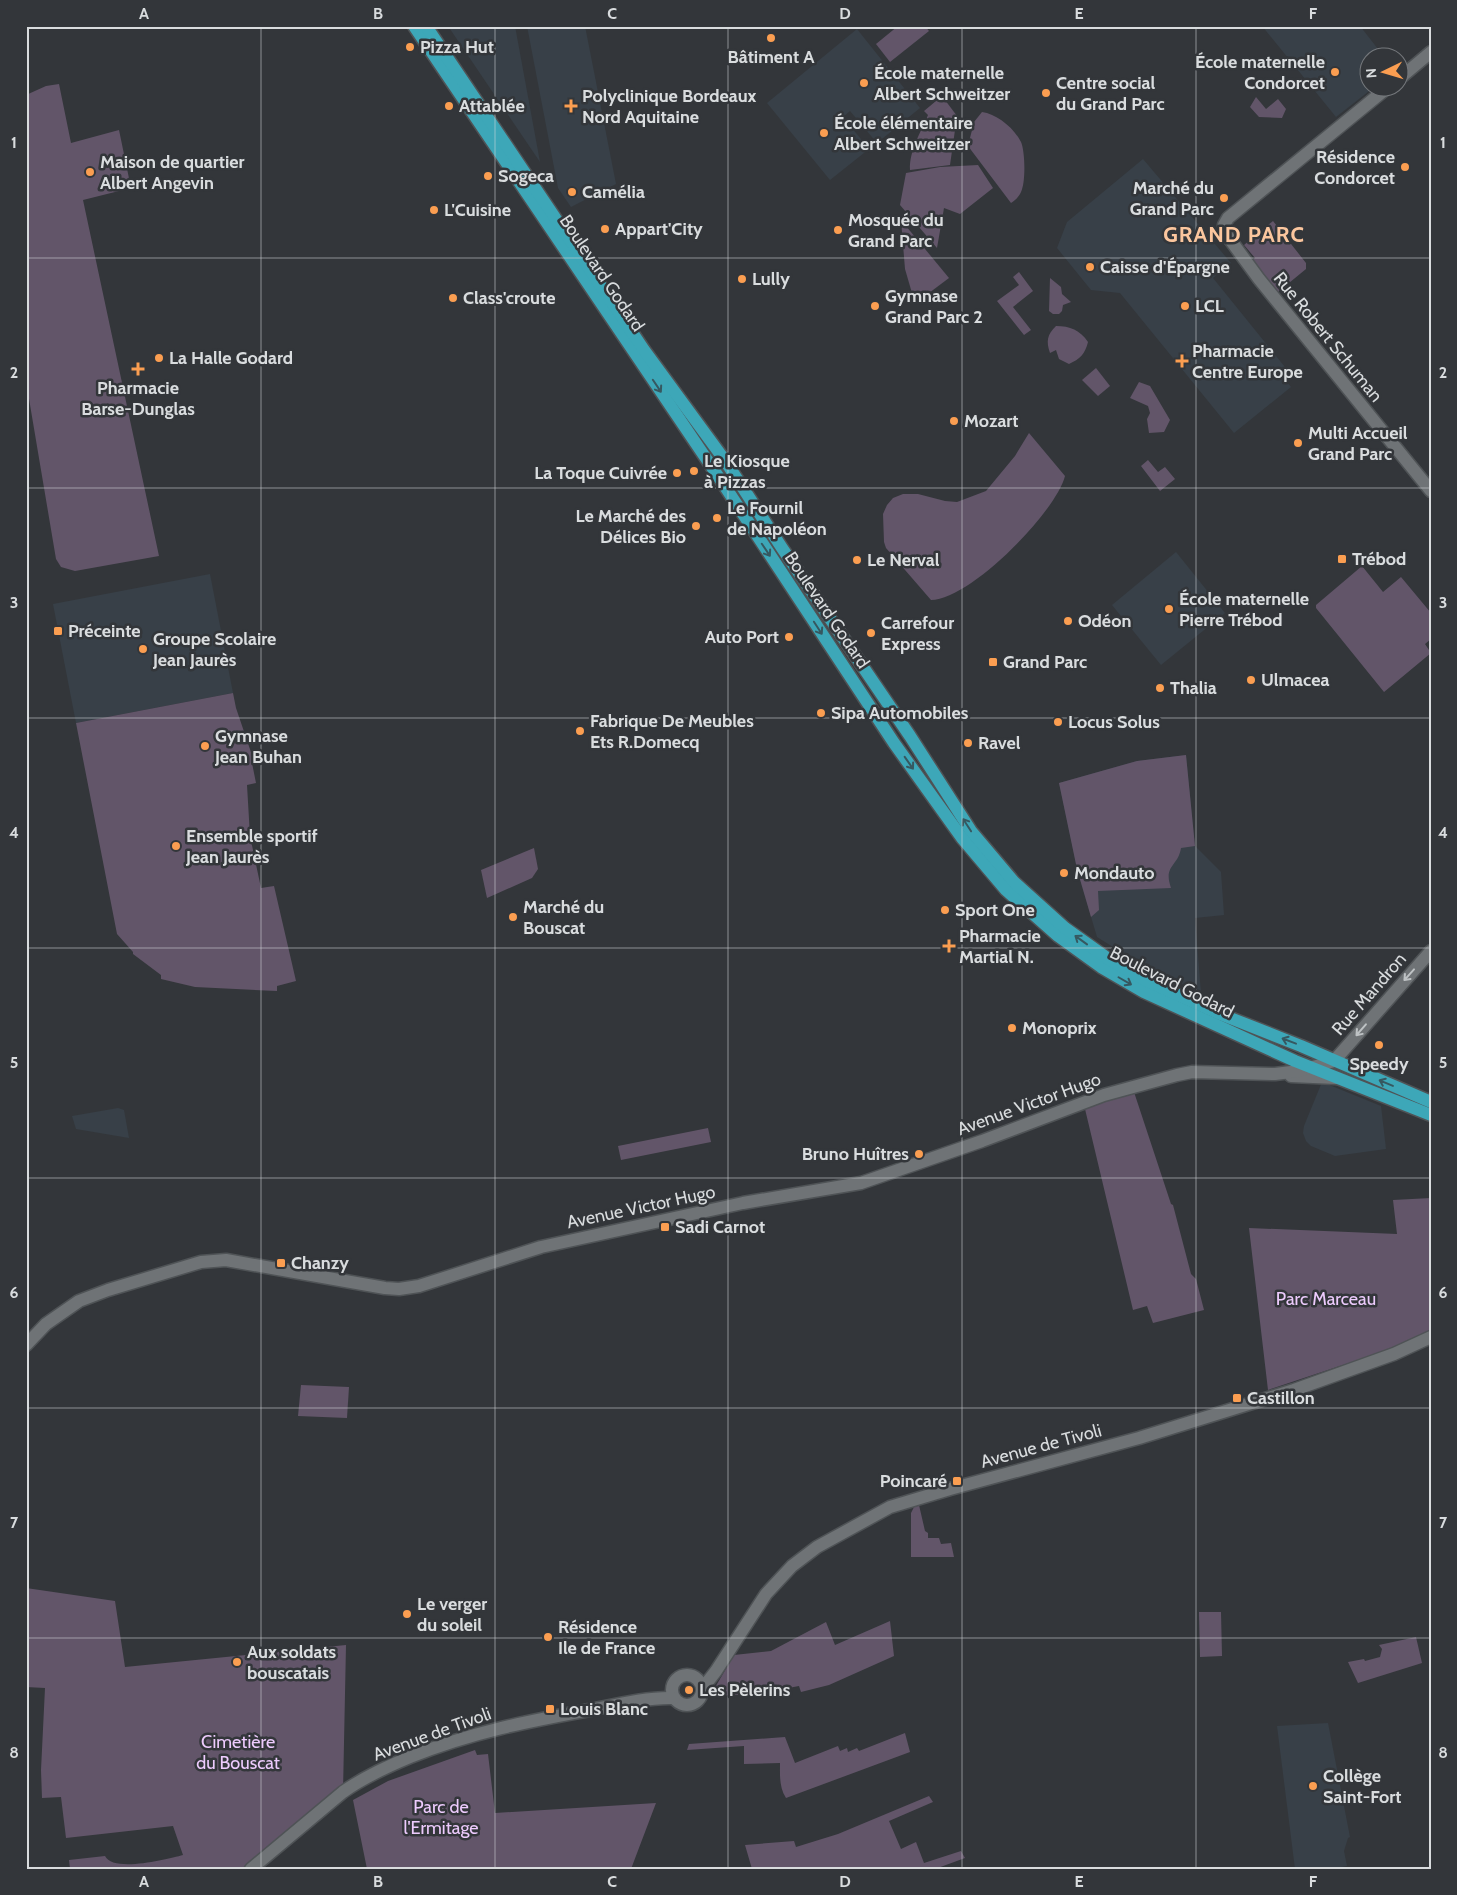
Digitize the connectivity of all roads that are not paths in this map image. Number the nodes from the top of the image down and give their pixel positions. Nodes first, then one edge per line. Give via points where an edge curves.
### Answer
1 (414, 26) edge
2 (426, 26) edge
3 (1431, 52) edge
4 (1410, 70) edge
5 (1375, 98) edge
6 (1431, 491) edge
7 (1431, 951) edge
8 (1334, 1061) junction
9 (1312, 1068) junction
10 (1275, 1074) junction
11 (1336, 1078) junction
12 (1431, 1102) edge
13 (1431, 1115) edge
14 (1431, 1337) edge
15 (26, 1345) edge
16 (699, 1684) junction
17 (673, 1695) junction
18 (264, 1864) edge
19 (251, 1869) edge

1 -> 9 main road, Boulevard Godard via 894,743 980,861 1036,918 1101,967 1144,992
8 -> 2 main road, Boulevard Godard via 1211,1010 1128,971 1065,928 1001,869 971,832 726,462 650,358
3 - 4 street
5 - 6 street, Rue Robert Schuman via 1228,218 1224,225 1226,234 1259,279
7 -> 8 street, Rue Mandron
8 - 9 street, Avenue Victor Hugo
8 - 11 street
12 -> 8 main road, Boulevard Godard
9 - 10 street, Avenue Victor Hugo
9 - 11 main road, Boulevard Godard
10 - 11 street, Avenue Victor Hugo
10 - 15 street, Avenue Victor Hugo via 1192,1072 1177,1075 1104,1095 861,1183 743,1203 541,1247 419,1286 385,1288 226,1260 201,1262 78,1301 46,1324
11 - 13 main road, Boulevard Godard
14 - 16 street, Avenue de Tivoli via 1394,1354 1294,1390 1139,1438 890,1507 816,1547 792,1566 766,1594 716,1671
16 - 17 street via 689,1675 680,1676 673,1682
16 - 17 street via 698,1700 691,1704 682,1704
17 - 18 street, Avenue de Tivoli via 527,1721 442,1745 393,1764 358,1780
18 - 19 street, Avenue de Tivoli

